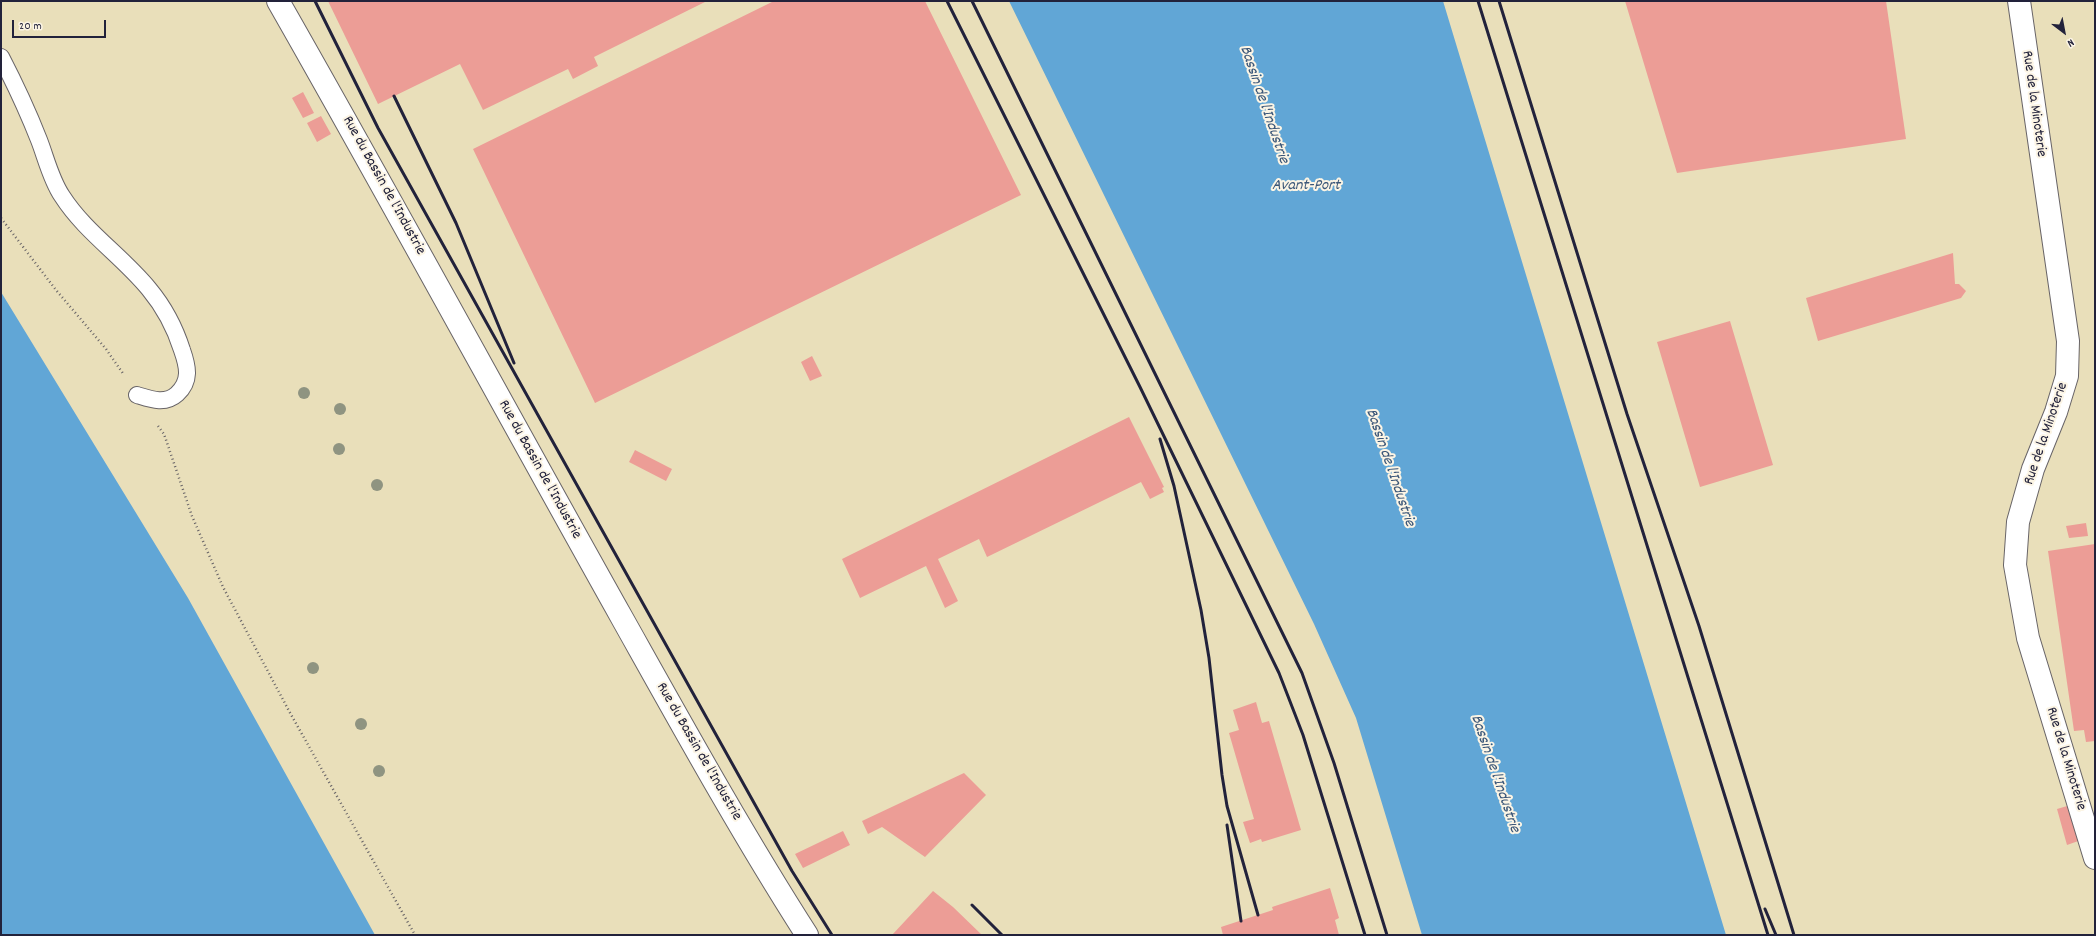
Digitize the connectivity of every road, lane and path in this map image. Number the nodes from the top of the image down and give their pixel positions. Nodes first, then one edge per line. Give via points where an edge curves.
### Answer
1 (278, 1) edge
2 (2019, 1) edge
3 (1, 57) edge
4 (1, 218) edge
5 (137, 395) junction
6 (2095, 858) edge
7 (416, 935) edge
8 (807, 935) edge

1 - 8 street, Rue du Bassin de l'Industrie via 720,791
2 - 6 street, Rue de la Minoterie via 2068,341 2067,376 2056,412 2033,469 2018,522 2015,565 2028,638
3 - 5 lane via 36,132 61,195 81,221 149,289 178,338 188,370 186,384 166,400 158,401
4 - 5 path via 56,290 106,349
5 - 7 path via 164,434 192,516 223,587 289,711

